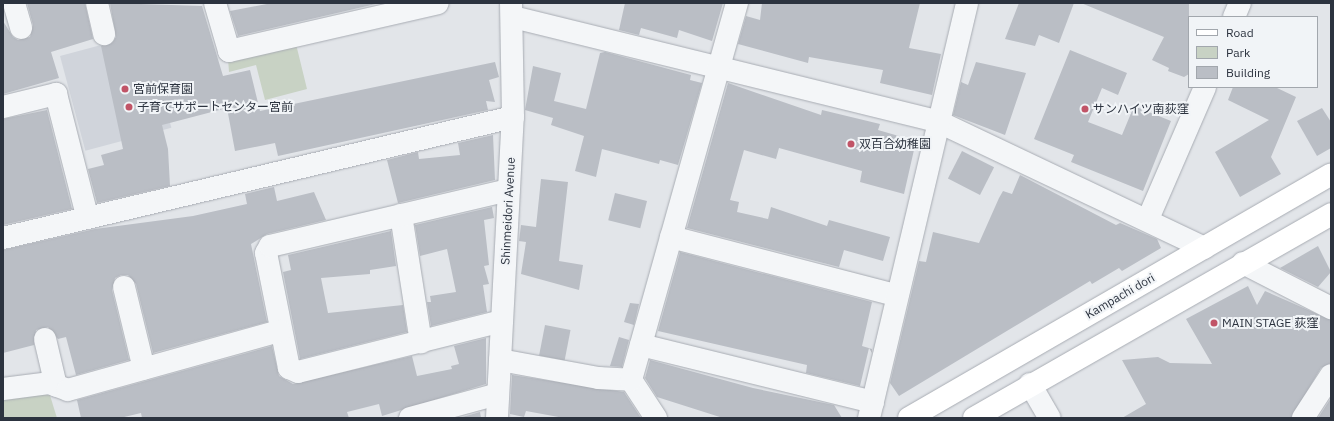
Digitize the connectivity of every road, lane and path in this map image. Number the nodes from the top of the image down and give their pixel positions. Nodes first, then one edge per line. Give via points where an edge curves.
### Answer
1 (14, 3) edge
2 (97, 3) edge
3 (216, 3) edge
4 (438, 3) edge
5 (737, 3) edge
6 (967, 3) edge
7 (1240, 3) edge
8 (392, 8) edge
9 (512, 10) edge
10 (1234, 16) edge
11 (21, 28) dead end
12 (104, 34) dead end
13 (719, 68) junction
14 (1205, 88) edge
15 (3, 107) edge
16 (513, 117) junction
17 (938, 121) junction
18 (1331, 174) edge
19 (509, 190) junction
20 (1331, 214) edge
21 (401, 215) junction
22 (87, 216) junction
23 (1148, 219) junction
24 (671, 237) junction
25 (3, 238) edge
26 (1204, 248) junction
27 (1243, 263) junction
28 (124, 287) dead end
29 (896, 295) junction
30 (1331, 308) edge
31 (502, 321) junction
32 (280, 332) junction
33 (45, 339) dead end
34 (421, 342) junction
35 (641, 345) junction
36 (500, 360) junction
37 (144, 369) junction
38 (1331, 375) edge
39 (631, 380) junction
40 (1030, 384) junction
41 (56, 386) junction
42 (3, 389) edge
43 (498, 394) junction
44 (871, 410) edge
45 (653, 417) edge
46 (410, 418) edge
47 (497, 418) edge
48 (909, 418) edge
49 (974, 418) edge
50 (1050, 418) edge
51 (1303, 418) edge

1 - 11 street
2 - 12 street
3 - 8 street via 229,51
4 - 8 street
5 - 13 street
6 - 17 street
7 - 10 street
9 - 13 street
9 - 16 street, Shinmeidori Avenue
13 - 17 street
13 - 24 street
14 - 23 street
15 - 22 street via 56,94
16 - 19 street, Shinmeidori Avenue
16 - 22 street
17 - 23 street
17 - 29 street
18 - 26 main road, Kampachi dori
19 - 21 street
19 - 31 street, Shinmeidori Avenue
20 - 27 main road
21 - 32 street via 270,246 266,253
21 - 34 street
22 - 25 street
23 - 26 street
24 - 29 street
24 - 35 street
26 - 48 main road, Kampachi dori
27 - 30 street
27 - 40 main road
28 - 37 street
29 - 44 street
31 - 34 street
31 - 36 street, Shinmeidori Avenue
32 - 34 street via 289,368 298,372
32 - 37 street
33 - 41 street
35 - 39 street
35 - 44 street
36 - 39 street via 598,378
36 - 43 street, Shinmeidori Avenue
37 - 41 street via 68,390
38 - 51 street
39 - 45 street
40 - 49 main road
40 - 50 street
41 - 42 street via 49,383
43 - 46 street
43 - 47 street, Shinmeidori Avenue

